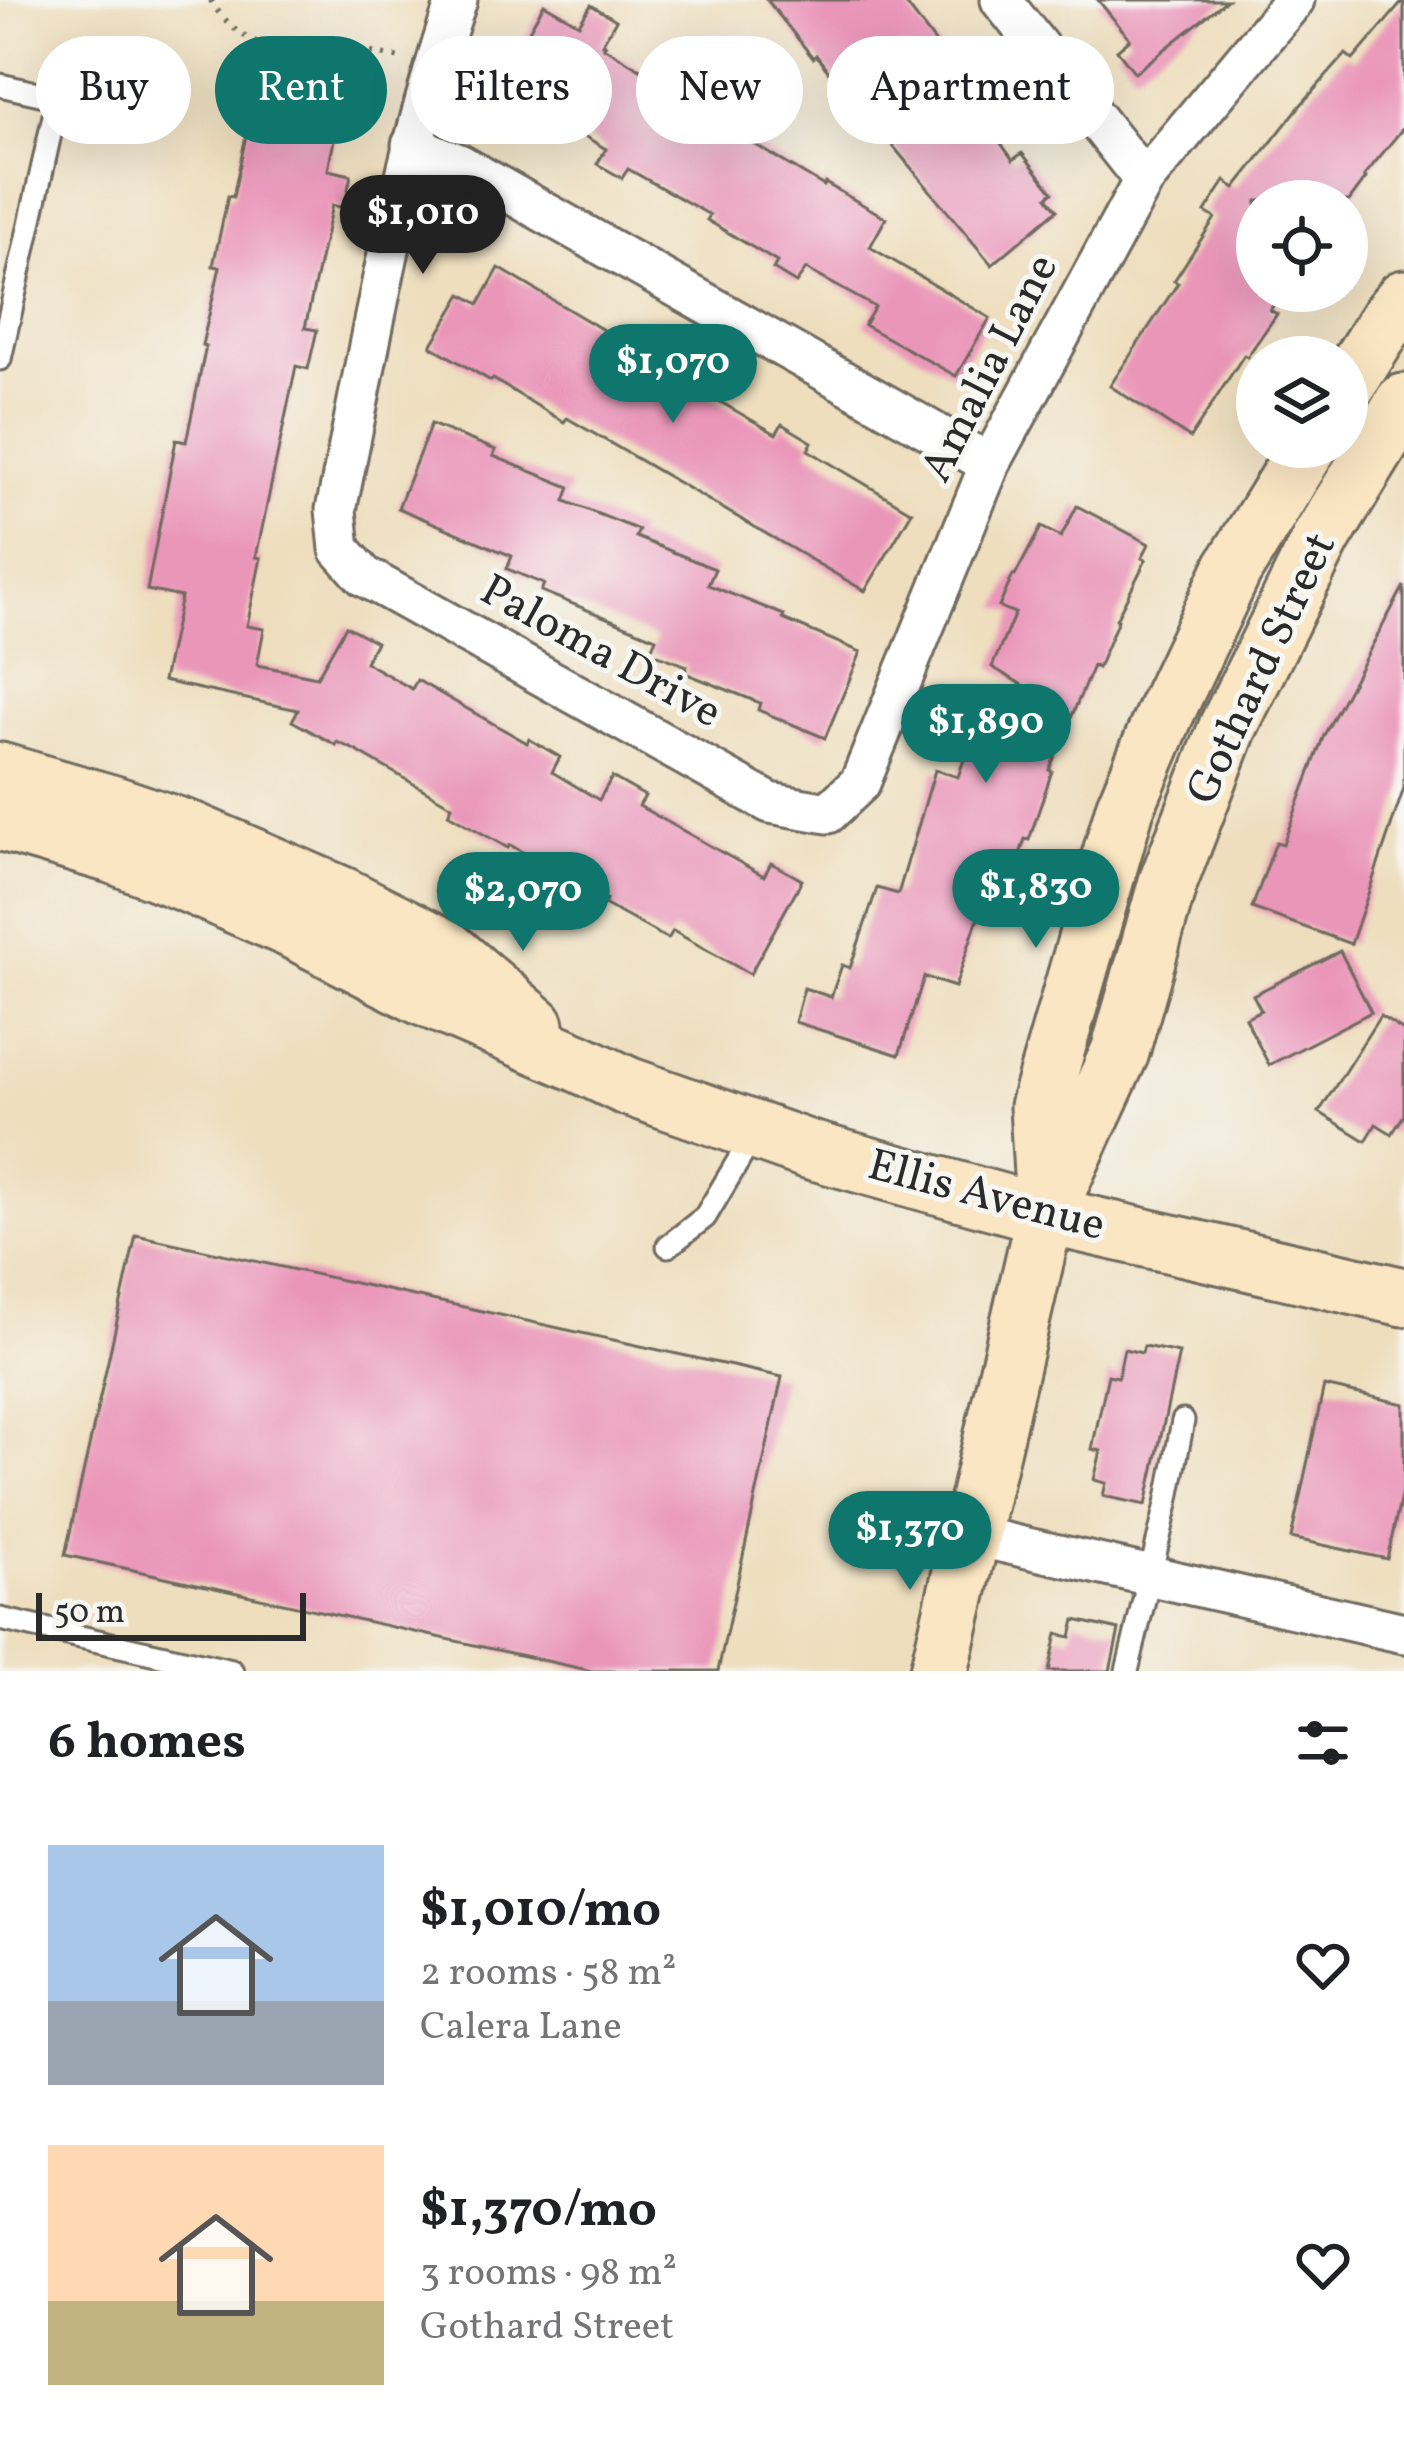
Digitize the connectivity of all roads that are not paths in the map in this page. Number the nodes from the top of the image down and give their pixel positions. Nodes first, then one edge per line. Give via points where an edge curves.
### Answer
1 (457, 0) edge
2 (1001, 0) edge
3 (1294, 0) edge
4 (0, 85) edge
5 (412, 145) junction
6 (1144, 180) junction
7 (1404, 298) edge
8 (1368, 351) edge
9 (0, 359) edge
10 (1404, 403) edge
11 (990, 464) junction
12 (1295, 468) edge
13 (0, 772) edge
14 (828, 813) joint
15 (0, 821) edge
16 (579, 1063) junction
17 (756, 1131) junction
18 (1045, 1215) junction
19 (668, 1246) dead end
20 (1404, 1297) edge
21 (1183, 1421) dead end
22 (970, 1535) junction
23 (1150, 1575) junction
24 (0, 1619) edge
25 (1404, 1633) edge
26 (232, 1671) edge
27 (940, 1671) edge
28 (1127, 1671) edge

1 - 5 street
2 - 6 street
3 - 6 street, Amalia Lane
4 - 9 lane via 58,98
5 - 11 street via 459,164
5 - 14 street, Paloma Drive via 336,510 340,549 364,576 770,803
6 - 11 street, Amalia Lane
7 - 8 street
10 - 18 street, Gothard Street via 1322,537 1228,727 1168,882 1120,1052
11 - 14 street, Amalia Lane via 860,783
12 - 18 street, Gothard Street via 1233,569 1125,808 1039,1107
13 - 16 street, Ellis Avenue via 191,831 342,896 445,948
15 - 16 street, Ellis Avenue via 189,884
16 - 17 street, Ellis Avenue
17 - 18 street, Ellis Avenue
17 - 19 lane via 705,1216
18 - 20 street, Ellis Avenue
18 - 22 street, Gothard Street
21 - 23 lane
22 - 23 street
22 - 27 street, Gothard Street
23 - 25 street
23 - 28 lane
24 - 26 lane

